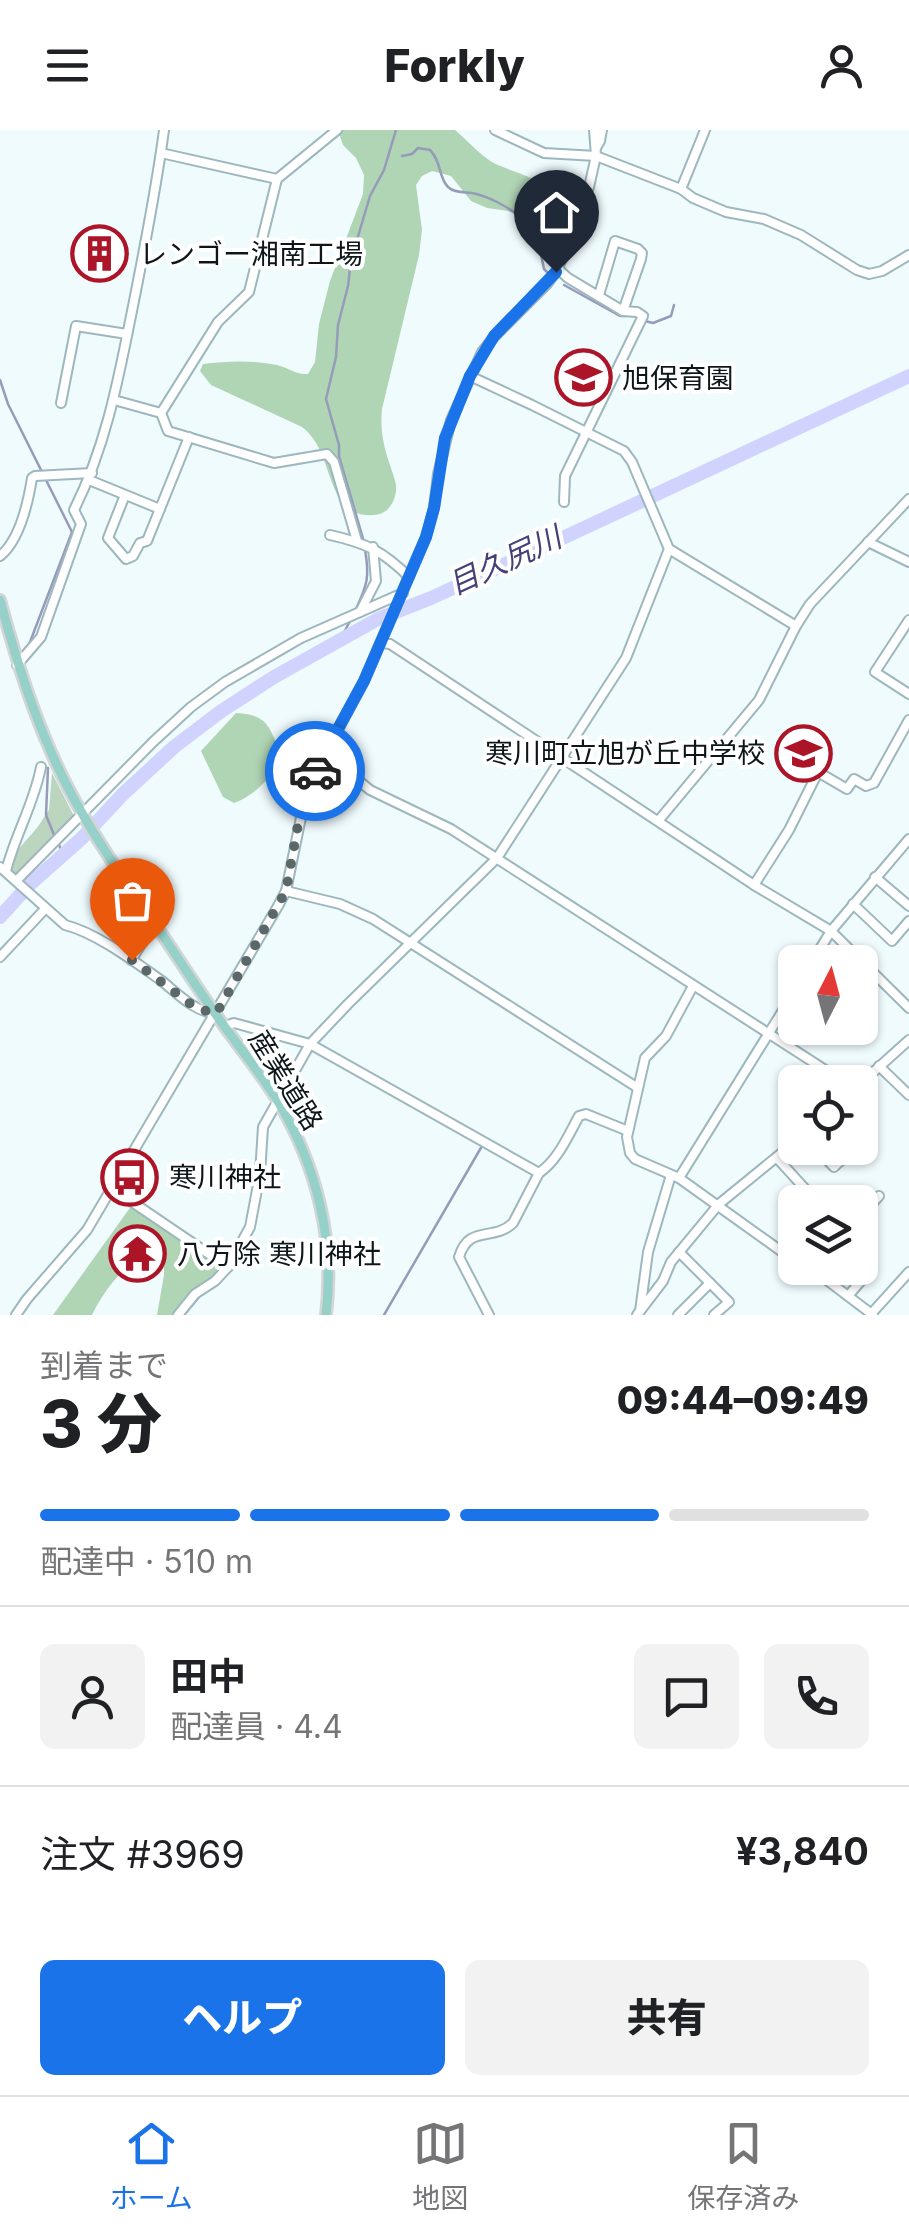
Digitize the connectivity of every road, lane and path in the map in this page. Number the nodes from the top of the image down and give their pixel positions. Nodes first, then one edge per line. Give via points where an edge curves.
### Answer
1 (164, 130) edge
2 (338, 130) edge
3 (495, 130) edge
4 (594, 130) edge
5 (602, 130) edge
6 (705, 130) edge
7 (596, 152) junction
8 (161, 153) junction
9 (278, 179) junction
10 (681, 189) junction
11 (909, 255) edge
12 (558, 269) junction
13 (599, 295) junction
14 (623, 311) junction
15 (127, 334) junction
16 (470, 376) junction
17 (114, 400) junction
18 (61, 403) dead end
19 (161, 413) junction
20 (586, 432) junction
21 (189, 437) junction
22 (91, 477) junction
23 (126, 495) junction
24 (909, 499) edge
25 (564, 502) dead end
26 (160, 509) junction
27 (330, 535) dead end
28 (357, 540) junction
29 (868, 542) junction
30 (373, 547) junction
31 (670, 549) junction
32 (0, 556) edge
33 (909, 562) edge
34 (410, 577) junction
35 (402, 594) junction
36 (0, 600) edge
37 (360, 612) junction
38 (909, 620) edge
39 (796, 626) junction
40 (383, 640) junction
41 (18, 665) junction
42 (909, 694) edge
43 (909, 720) edge
44 (324, 752) junction
45 (561, 756) junction
46 (40, 766) dead end
47 (82, 814) junction
48 (659, 820) junction
49 (909, 839) edge
50 (497, 858) junction
51 (3, 869) edge
52 (875, 877) junction
53 (17, 882) junction
54 (754, 885) junction
55 (286, 891) junction
56 (853, 904) junction
57 (909, 906) edge
58 (45, 909) junction
59 (909, 921) edge
60 (156, 926) junction
61 (831, 931) junction
62 (411, 944) junction
63 (822, 945) edge
64 (0, 956) edge
65 (132, 960) junction
66 (693, 986) junction
67 (909, 1008) edge
68 (216, 1014) junction
69 (778, 1018) edge
70 (225, 1026) junction
71 (768, 1034) junction
72 (909, 1040) edge
73 (310, 1044) junction
74 (817, 1065) edge
75 (878, 1066) joint
76 (638, 1088) junction
77 (909, 1096) edge
78 (278, 1101) junction
79 (628, 1131) junction
80 (777, 1158) joint
81 (539, 1174) junction
82 (675, 1176) junction
83 (801, 1185) edge
84 (113, 1189) junction
85 (719, 1204) junction
86 (778, 1249) edge
87 (679, 1252) junction
88 (228, 1267) junction
89 (909, 1272) edge
90 (710, 1283) junction
91 (834, 1285) edge
92 (857, 1285) edge
93 (848, 1296) junction
94 (869, 1312) edge
95 (638, 1313) edge
96 (16, 1315) edge
97 (178, 1315) edge
98 (326, 1315) edge
99 (489, 1315) edge
100 (678, 1315) edge
101 (714, 1315) edge
102 (855, 1315) edge

1 - 8 street
2 - 9 street
3 - 7 street via 544,153
4 - 7 street
5 - 7 street
6 - 10 street
7 - 10 street
7 - 12 street
8 - 9 street
8 - 15 street
9 - 19 street via 248,292 218,322
10 - 11 street via 726,212 801,234 869,274
12 - 13 street
12 - 16 street via 494,336
13 - 14 street
13 - 14 street via 615,241 638,249 641,259
14 - 20 street via 643,316
15 - 17 street
15 - 18 street via 76,326
16 - 20 street
16 - 34 street via 445,438 434,508
17 - 19 street
17 - 22 street
19 - 21 street via 168,431
20 - 25 street via 565,476
20 - 31 street via 632,462
21 - 26 street
21 - 28 street via 274,462 330,456
22 - 23 street
22 - 32 street via 34,476 13,542
22 - 41 street via 74,510 81,524 40,638
23 - 26 street
23 - 26 street via 108,538 126,559 147,542
24 - 29 street
27 - 28 street
28 - 30 street
29 - 33 street
29 - 39 street
30 - 34 street
30 - 37 street via 376,581
31 - 39 street
31 - 45 street via 626,658
34 - 35 street
35 - 37 street
35 - 40 street
36 - 41 main road
37 - 47 street via 225,682
38 - 42 street via 875,672
39 - 48 street via 759,700
40 - 44 street
40 - 45 street
41 - 47 main road
43 - 54 street via 874,783 854,780 847,789 818,772
44 - 50 street via 378,795
44 - 55 street via 301,808
45 - 48 street
45 - 50 street
46 - 51 street
47 - 53 street
47 - 60 main road, 産業道路
48 - 54 street
49 - 52 street
50 - 62 street
50 - 66 street
51 - 53 street
52 - 56 street
52 - 57 street
53 - 58 street
54 - 61 street
55 - 62 street via 340,904
55 - 68 street
56 - 59 street via 892,940
56 - 61 street
58 - 64 street
58 - 65 street via 64,926
60 - 65 street
60 - 68 main road, 産業道路
61 - 63 street
61 - 67 street
62 - 73 street
62 - 76 street
65 - 68 street via 196,1008
66 - 71 street
66 - 76 street via 646,1058
68 - 70 main road, 産業道路
68 - 84 street
69 - 71 street
70 - 73 street
70 - 78 main road, 産業道路
71 - 74 street
71 - 82 street
72 - 75 street
73 - 78 street
73 - 81 street
75 - 77 street
76 - 79 street
78 - 88 street via 263,1128 250,1226
78 - 98 main road, 産業道路 via 320,1200
79 - 81 street via 579,1116
79 - 82 street via 630,1153
80 - 83 street
80 - 85 street
81 - 99 street via 507,1229 473,1237 459,1253
82 - 85 street
82 - 95 street via 648,1252
84 - 88 street
84 - 96 street
85 - 86 street
85 - 87 street
87 - 90 street
87 - 95 street
88 - 97 street
89 - 94 street
90 - 100 street
90 - 101 street via 729,1302
91 - 93 street
92 - 93 street
93 - 94 street
94 - 102 street

